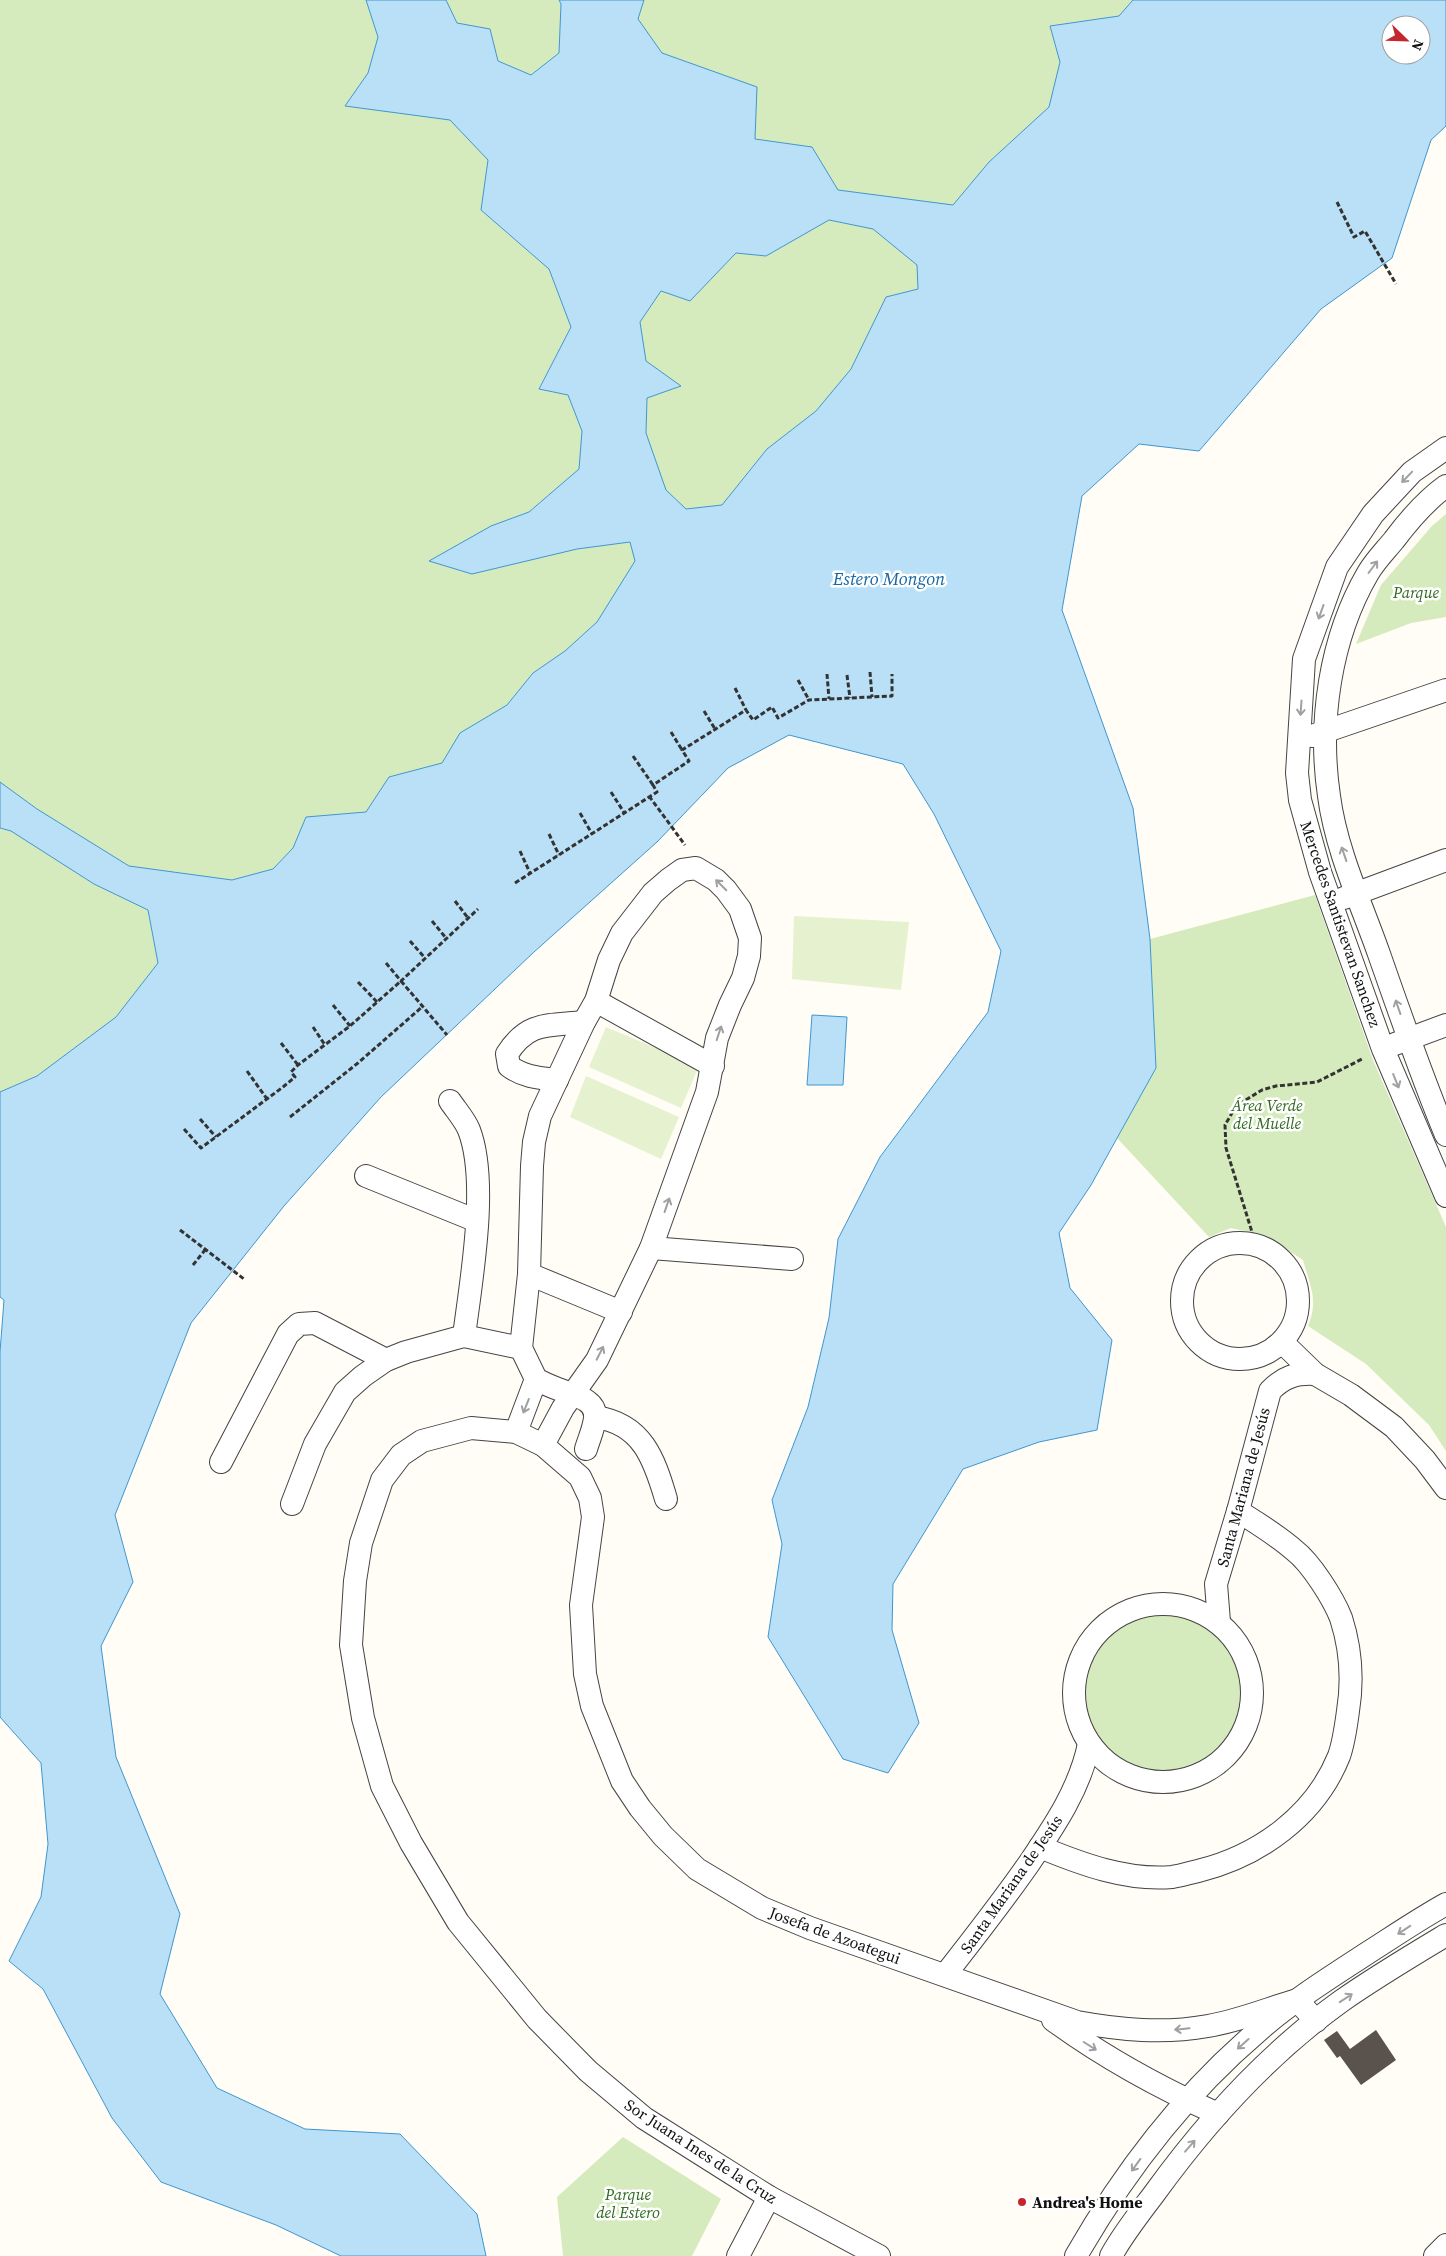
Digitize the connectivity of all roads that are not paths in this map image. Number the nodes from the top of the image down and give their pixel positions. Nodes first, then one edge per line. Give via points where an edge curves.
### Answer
1 (1446, 448) edge
2 (1446, 486) edge
3 (1446, 690) edge
4 (1326, 731) junction
5 (1298, 740) junction
6 (1446, 860) edge
7 (1358, 892) junction
8 (1331, 903) junction
9 (596, 1001) junction
10 (584, 1022) junction
11 (1446, 1025) edge
12 (1409, 1038) junction
13 (1383, 1049) junction
14 (713, 1066) junction
15 (557, 1080) junction
16 (450, 1101) dead end
17 (1446, 1134) edge
18 (366, 1176) dead end
19 (1446, 1196) edge
20 (477, 1221) junction
21 (651, 1248) junction
22 (792, 1259) dead end
23 (529, 1274) junction
24 (621, 1312) junction
25 (464, 1336) junction
26 (1282, 1342) junction
27 (521, 1348) junction
28 (1251, 1359) junction
29 (386, 1360) junction
30 (1315, 1374) junction
31 (536, 1380) junction
32 (1270, 1391) junction
33 (572, 1393) junction
34 (596, 1417) junction
35 (516, 1432) junction
36 (543, 1445) junction
37 (586, 1449) dead end
38 (401, 1455) joint
39 (221, 1462) dead end
40 (1446, 1488) edge
41 (666, 1499) dead end
42 (292, 1504) dead end
43 (1238, 1511) junction
44 (1216, 1584) junction
45 (1192, 1607) junction
46 (1219, 1622) junction
47 (1089, 1744) junction
48 (1116, 1770) junction
49 (1074, 1791) junction
50 (1040, 1847) junction
51 (1446, 1904) edge
52 (1446, 1935) edge
53 (945, 1974) junction
54 (1297, 2000) junction
55 (1036, 2008) junction
56 (1316, 2021) junction
57 (1187, 2100) junction
58 (1218, 2114) junction
59 (769, 2197) junction
60 (1446, 2245) edge
61 (738, 2256) edge
62 (879, 2256) edge
63 (1076, 2256) edge
64 (1111, 2256) edge
65 (1435, 2256) edge

1 -> 5 street, Mercedes Santistevan Sanchez via 1412,472 1373,514 1338,567 1304,659
4 -> 2 street, Mercedes Santistevan Sanchez via 1334,659 1348,613 1369,572 1413,515
3 - 4 street
4 - 5 street
7 -> 4 street, Mercedes Santistevan Sanchez via 1330,805
5 - 8 street, Mercedes Santistevan Sanchez via 1300,800
6 - 7 street
7 - 8 street
12 -> 7 street, Mercedes Santistevan Sanchez
8 - 13 street, Mercedes Santistevan Sanchez
9 - 10 street
9 - 14 street
14 -> 9 street via 717,1038 743,978 750,938 740,910 726,890 706,872 696,868 682,870 653,893 622,933
10 - 15 street
10 - 15 street via 542,1026 527,1031 516,1039 507,1054 509,1066 516,1071
11 - 12 street
12 - 13 street
12 - 17 street, Mercedes Santistevan Sanchez
13 -> 19 street, Mercedes Santistevan Sanchez
21 -> 14 street via 707,1092
15 - 23 street via 540,1116 534,1142
16 - 20 street via 471,1138 476,1165
18 - 20 street
20 - 25 street
21 - 22 street
21 - 24 street
23 - 24 street
23 - 27 street
33 -> 24 street via 597,1360
25 - 27 street
25 - 29 street
26 - 28 street via 1268,1353
26 - 28 street via 1293,1325 1298,1306 1296,1286 1288,1268 1274,1254 1256,1245 1237,1243 1219,1247 1202,1257 1190,1271 1183,1289 1182,1308 1188,1327 1198,1342 1214,1353 1232,1359
26 - 30 street
27 - 31 street
28 - 32 street via 1266,1379
29 - 39 street via 315,1323 299,1324 288,1334
29 - 42 street via 345,1392 315,1444
30 - 32 street via 1289,1376 1277,1382
30 - 40 street via 1351,1395 1394,1427
31 - 33 street
31 -> 35 street
32 - 43 street, Santa Mariana de Jesús
33 - 34 street via 589,1402
33 - 36 street
34 - 37 street
34 - 41 street via 620,1422 643,1443 657,1468
35 - 36 street, Josefa de Azoategui
35 - 38 street, Josefa de Azoategui via 471,1428 422,1441
36 - 53 street, Josefa de Azoategui via 580,1477 590,1498 593,1517 581,1606 585,1674 592,1706 607,1746 622,1780 640,1808 663,1836 697,1868 762,1908 810,1928
38 - 59 street, Sor Juana Ines de la Cruz via 382,1480 361,1543 354,1581 351,1645 363,1718 382,1786 458,1922 537,2019 588,2071 644,2118
43 - 44 street, Santa Mariana de Jesús
43 - 50 street via 1296,1551 1321,1582 1340,1617 1350,1652 1352,1692 1339,1756 1326,1780 1312,1802 1286,1828 1259,1848 1223,1863 1172,1877 1130,1876
44 - 45 street, Santa Mariana de Jesús
44 - 46 street, Santa Mariana de Jesús
45 - 46 street
45 - 47 street via 1154,1603 1123,1612 1097,1632 1080,1660 1073,1691 1078,1722
46 - 48 street via 1244,1653 1252,1682 1250,1712 1239,1741 1218,1764 1190,1778 1160,1783 1130,1777
47 - 48 street
47 - 49 street, Santa Mariana de Jesús via 1084,1769
48 - 49 street, Santa Mariana de Jesús
49 - 50 street, Santa Mariana de Jesús
50 - 53 street, Santa Mariana de Jesús via 995,1912
51 -> 54 street
56 -> 52 street
53 - 55 street, Josefa de Azoategui
54 -> 55 street via 1208,2026 1164,2031 1120,2030
54 - 56 street
54 -> 57 street via 1226,2059
55 -> 57 street via 1084,2043
56 - 58 street
57 - 58 street
57 -> 63 street via 1156,2136 1100,2215
64 -> 58 street via 1181,2156
59 - 61 street
59 - 62 street, Sor Juana Ines de la Cruz
60 - 65 street

